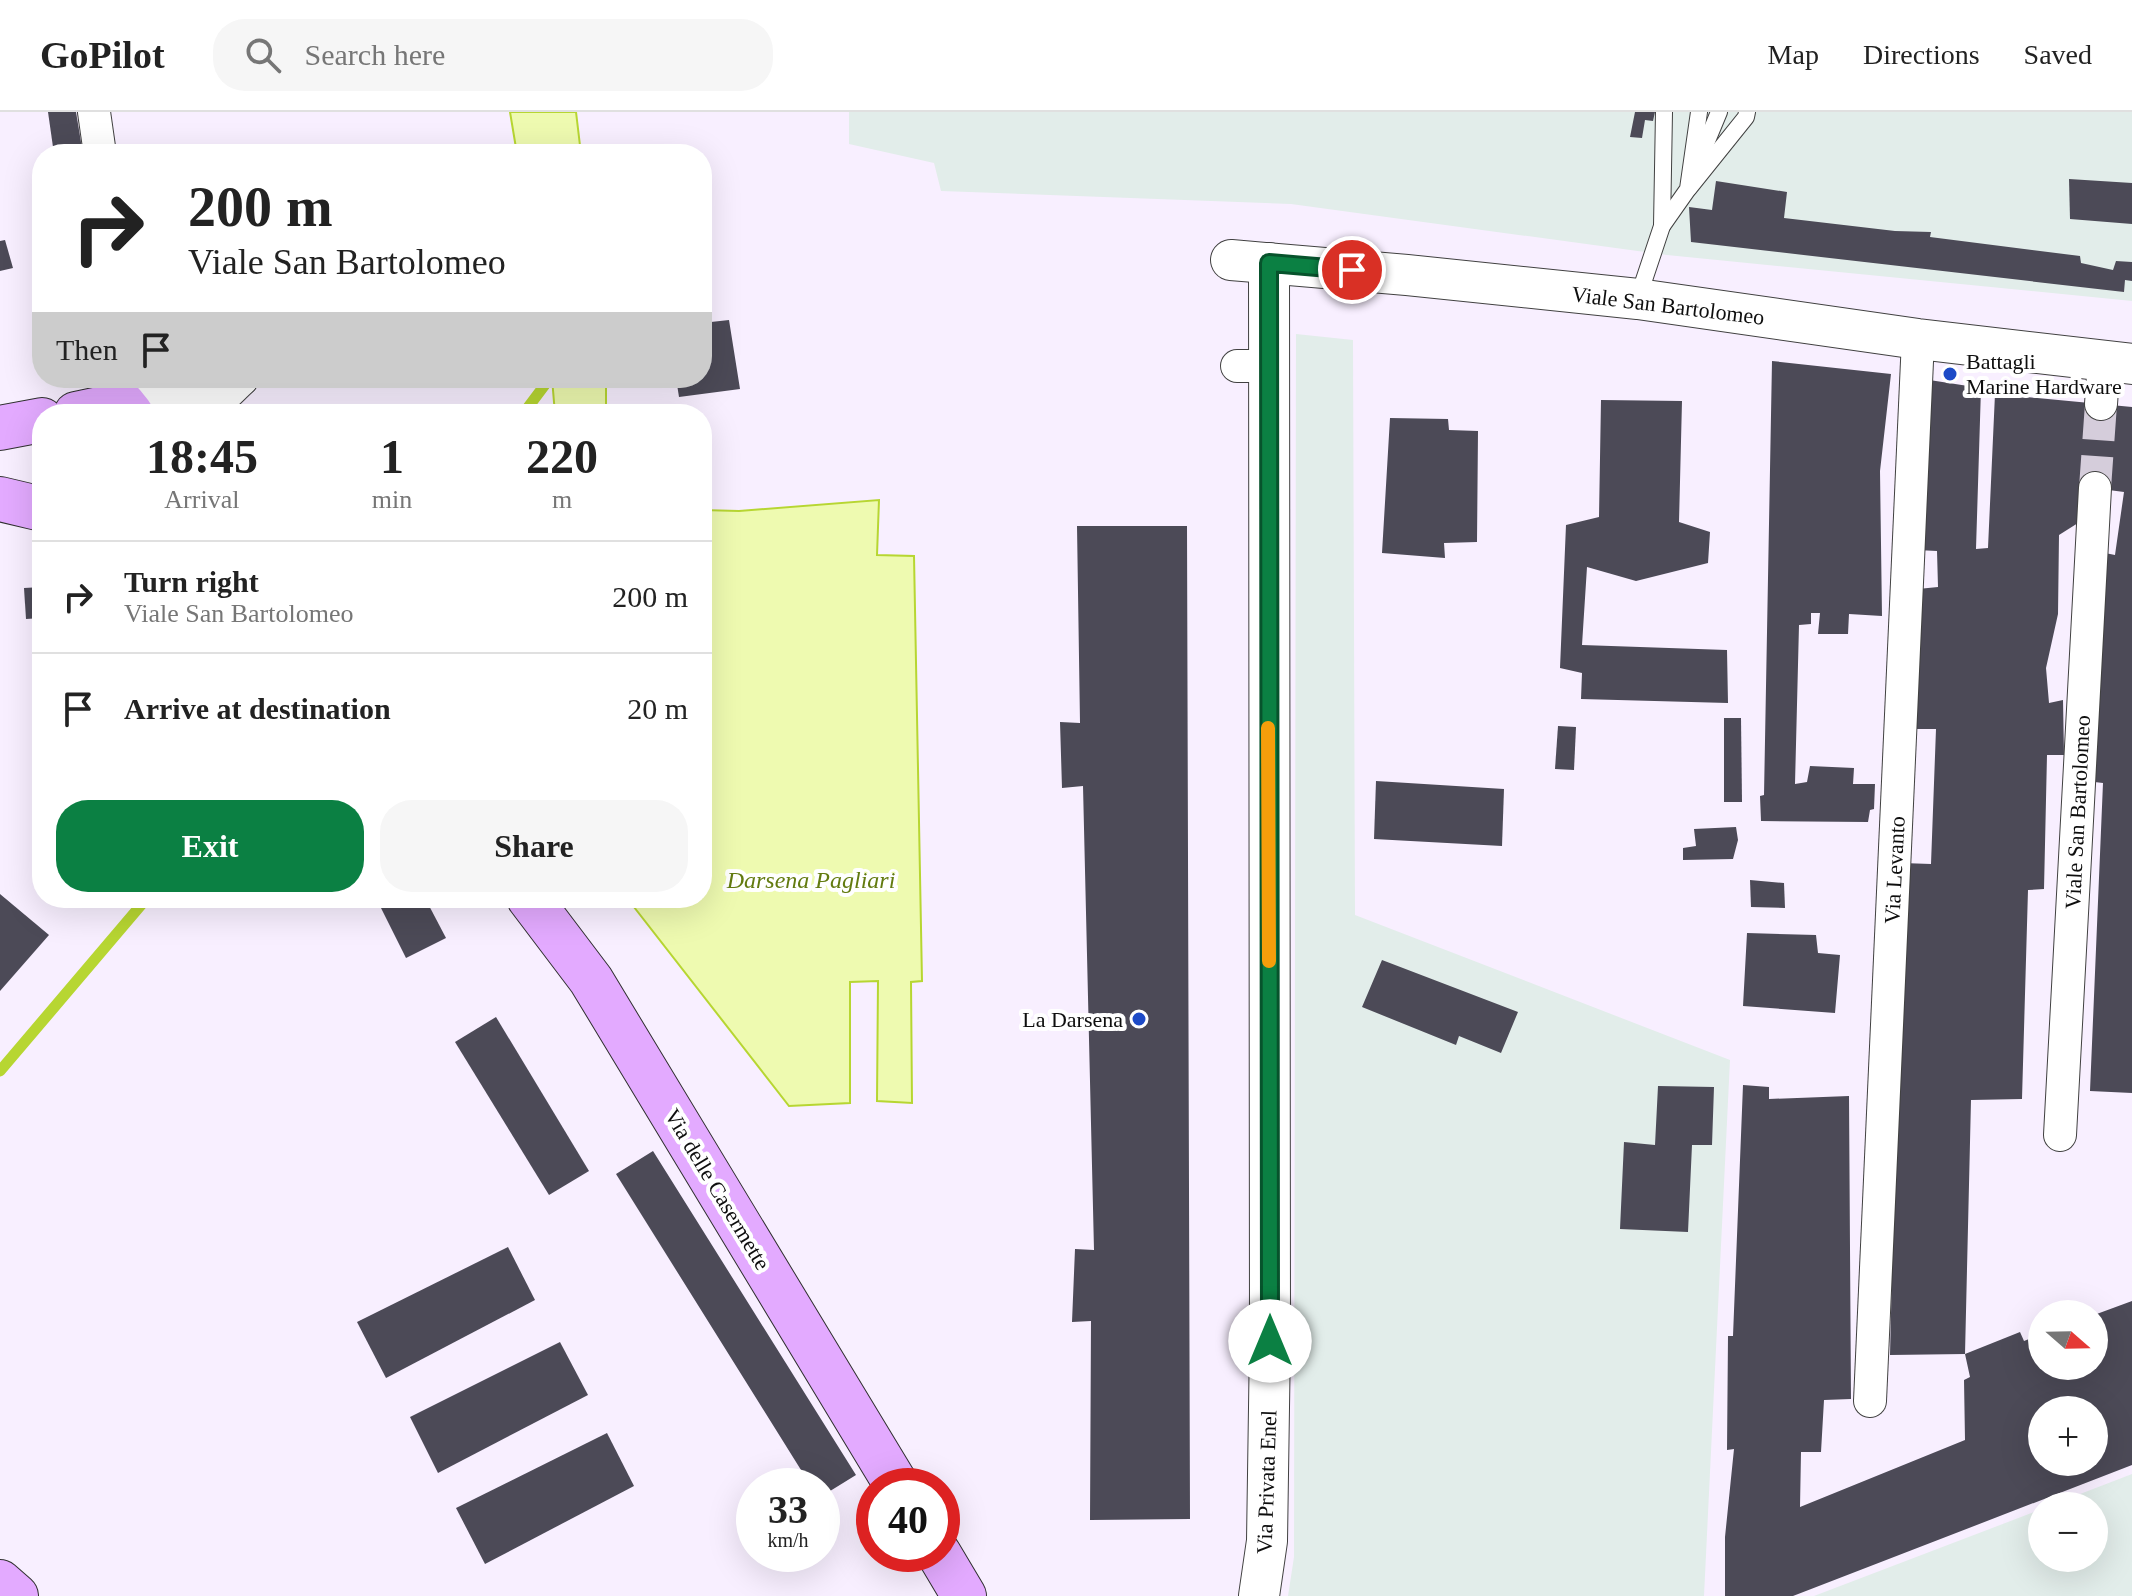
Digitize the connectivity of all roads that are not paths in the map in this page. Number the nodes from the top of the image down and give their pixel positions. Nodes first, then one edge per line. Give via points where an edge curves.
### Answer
1 (94, 112) edge
2 (1664, 112) edge
3 (1699, 112) edge
4 (1719, 112) edge
5 (1747, 112) edge
6 (99, 144) edge
7 (1688, 189) junction
8 (1662, 226) junction
9 (1250, 262) joint
10 (1638, 299) junction
11 (1918, 339) junction
12 (2118, 362) edge
13 (198, 388) edge
14 (233, 388) edge
15 (124, 403) edge
16 (216, 404) edge
17 (2101, 404) tunnel mouth
18 (32, 422) edge
19 (0, 428) edge
20 (2095, 488) tunnel mouth
21 (0, 499) edge
22 (32, 507) edge
23 (537, 908) edge
24 (2060, 1135) dead end
25 (1870, 1401) dead end
26 (886, 1468) edge
27 (950, 1572) edge
28 (0, 1582) edge
29 (16, 1596) edge
30 (964, 1596) edge
31 (1259, 1596) edge

1 - 6 street
2 - 8 lane
3 - 7 lane
4 - 7 lane
5 - 7 lane
7 - 8 lane
8 - 10 lane
9 - 10 street, Viale San Bartolomeo
9 - 31 street, Via Privata Enel via 1270,1341 1267,1541
10 - 11 street, Viale San Bartolomeo
11 - 12 street, Viale San Bartolomeo
11 - 25 street, Via Levanto
12 - 17 street, Viale San Bartolomeo
13 - 15 street
14 - 16 street
18 - 19 main road
20 - 24 street, Viale San Bartolomeo
21 - 22 main road
23 - 26 main road, Via delle Casermette via 591,980
27 - 30 main road
28 - 29 main road

